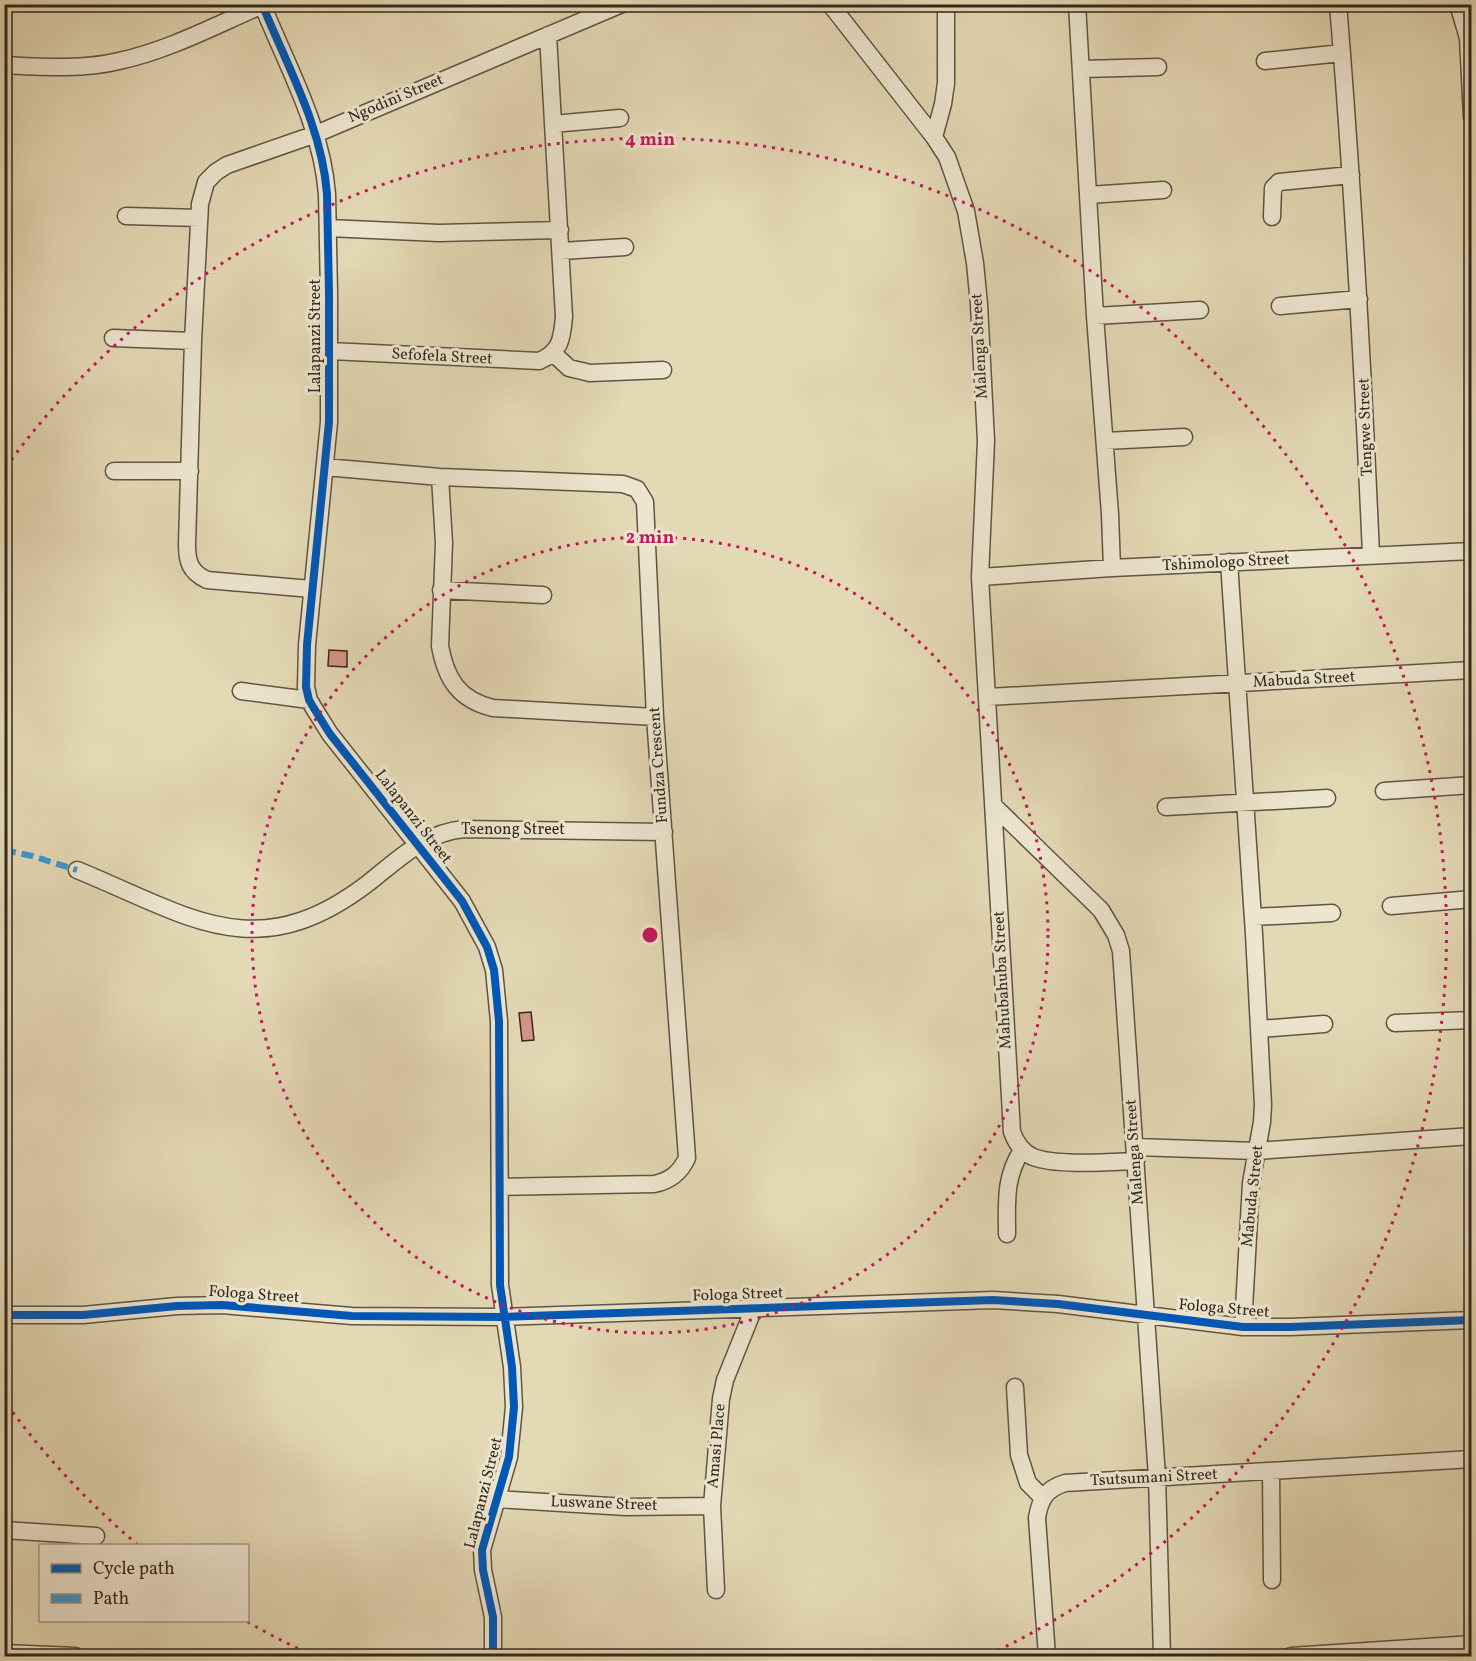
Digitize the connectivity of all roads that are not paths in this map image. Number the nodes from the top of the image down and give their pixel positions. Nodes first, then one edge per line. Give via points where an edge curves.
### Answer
1 (622, 4) edge
2 (830, 4) edge
3 (946, 4) edge
4 (1077, 4) edge
5 (1338, 4) edge
6 (1458, 4) edge
7 (263, 5) edge
8 (548, 35) junction
9 (1342, 53) junction
10 (1265, 61) dead end
11 (4, 65) edge
12 (1158, 67) dead end
13 (1082, 69) junction
14 (1472, 117) edge
15 (620, 118) dead end
16 (553, 124) junction
17 (316, 134) junction
18 (934, 136) junction
19 (1351, 175) junction
20 (1163, 190) dead end
21 (1088, 195) junction
22 (126, 216) dead end
23 (1272, 217) dead end
24 (199, 218) junction
25 (328, 228) junction
26 (560, 230) junction
27 (625, 247) dead end
28 (561, 251) junction
29 (1359, 299) junction
30 (1280, 306) dead end
31 (1200, 310) dead end
32 (1095, 316) junction
33 (113, 338) dead end
34 (193, 341) junction
35 (330, 351) junction
36 (553, 353) junction
37 (663, 370) dead end
38 (1185, 437) dead end
39 (1105, 441) junction
40 (325, 467) junction
41 (114, 471) dead end
42 (190, 471) junction
43 (440, 477) junction
44 (1472, 550) edge
45 (1371, 555) junction
46 (1229, 562) junction
47 (1112, 568) junction
48 (980, 577) junction
49 (311, 589) junction
50 (441, 590) junction
51 (543, 595) dead end
52 (1472, 670) edge
53 (1238, 684) junction
54 (241, 691) dead end
55 (988, 697) junction
56 (309, 700) junction
57 (655, 717) junction
58 (1472, 785) edge
59 (1384, 791) dead end
60 (1327, 798) dead end
61 (1244, 802) junction
62 (995, 807) junction
63 (1166, 807) dead end
64 (664, 831) junction
65 (418, 845) junction
66 (77, 870) dead end
67 (1472, 898) edge
68 (1390, 906) dead end
69 (1332, 913) dead end
70 (1253, 916) junction
71 (1472, 1020) edge
72 (1395, 1023) dead end
73 (1324, 1024) dead end
74 (1259, 1029) junction
75 (1472, 1136) edge
76 (1022, 1150) junction
77 (1256, 1151) junction
78 (1136, 1154) junction
79 (501, 1187) junction
80 (1007, 1234) dead end
81 (754, 1308) junction
82 (4, 1315) edge
83 (1145, 1315) junction
84 (503, 1317) junction
85 (1472, 1320) edge
86 (1244, 1327) junction
87 (1015, 1387) dead end
88 (1472, 1459) edge
89 (1271, 1471) junction
90 (1157, 1477) junction
91 (1042, 1498) junction
92 (497, 1499) junction
93 (712, 1506) junction
94 (4, 1530) edge
95 (96, 1536) dead end
96 (1272, 1580) dead end
97 (716, 1590) dead end
98 (1472, 1644) edge
99 (6, 1654) edge
100 (75, 1656) edge
101 (493, 1656) edge
102 (1047, 1656) edge
103 (1162, 1656) edge
104 (1291, 1656) edge

1 - 8 street, Ngodini Street
2 - 18 street, Malenga Street
3 - 18 street via 946,83
4 - 13 street
5 - 9 street, Tengwe Street
6 - 14 street via 1468,38
7 - 11 street via 119,61 83,66
7 - 17 street, Lalapanzi Street
8 - 16 street
8 - 17 street, Ngodini Street
9 - 10 street
9 - 19 street, Tengwe Street
12 - 13 street
13 - 21 street
15 - 16 street
16 - 26 street
17 - 24 street, Ngodini Street via 216,172 206,182
17 - 25 street, Lalapanzi Street via 325,170
18 - 48 street, Malenga Street via 947,157 966,211 975,263 986,441
19 - 23 street via 1279,182 1273,188
19 - 29 street, Tengwe Street
20 - 21 street
21 - 32 street
22 - 24 street
24 - 34 street, Ngodini Street
25 - 26 street via 439,233
25 - 35 street, Lalapanzi Street
26 - 28 street
27 - 28 street
28 - 36 street via 564,317 562,335
29 - 30 street
29 - 45 street, Tengwe Street
31 - 32 street
32 - 39 street
33 - 34 street
34 - 42 street, Ngodini Street
35 - 36 street, Sefofela Street via 520,361 539,360
35 - 40 street, Lalapanzi Street
36 - 37 street via 569,368 590,374
38 - 39 street
39 - 47 street
40 - 43 street, Fundza Crescent
40 - 49 street, Lalapanzi Street
41 - 42 street
42 - 49 street, Ngodini Street via 187,555 193,572 218,582
43 - 50 street via 444,525
43 - 57 street, Fundza Crescent via 623,484 637,489 646,508
44 - 45 street, Tshimologo Street
45 - 46 street, Tshimologo Street
46 - 47 street, Tshimologo Street
46 - 53 street, Mabuda Street
47 - 48 street, Tshimologo Street
48 - 55 street, Malenga Street
49 - 56 street, Lalapanzi Street via 305,668
50 - 51 street
50 - 57 street via 439,632 443,662 448,676 468,699 502,708
52 - 53 street, Mabuda Street
53 - 55 street, Mabuda Street
53 - 61 street, Mabuda Street
54 - 56 street
55 - 62 street, Malenga Street
56 - 65 street, Lalapanzi Street via 330,734
57 - 64 street, Fundza Crescent
58 - 59 street
60 - 61 street
61 - 63 street
61 - 70 street, Mabuda Street
62 - 76 street, Mahubahuba Street via 1011,1119 1015,1140
62 - 78 street, Malenga Street via 1087,895 1116,935
64 - 65 street, Tsenong Street via 464,829 439,833
64 - 79 street, Fundza Crescent via 687,1140 687,1158 682,1169 654,1184
65 - 66 street, Tsenong Street via 332,908 298,921 257,929 232,929 196,920
65 - 79 street, Lalapanzi Street via 462,901 487,947 494,970 499,1021
67 - 68 street
69 - 70 street
70 - 74 street, Mabuda Street
71 - 72 street
73 - 74 street
74 - 77 street, Mabuda Street via 1263,1105
75 - 77 street
76 - 78 street via 1043,1160 1091,1162
76 - 80 street via 1007,1186
77 - 78 street
77 - 86 street, Mabuda Street
78 - 83 street, Malenga Street
79 - 84 street, Lalapanzi Street
81 - 83 street, Fologa Street via 993,1300
81 - 84 street, Fologa Street
81 - 93 street, Amasi Place via 722,1389
82 - 84 street, Fologa Street via 83,1316 222,1305 352,1316
83 - 86 street, Fologa Street
83 - 90 street, Malenga Street
84 - 92 street, Lalapanzi Street via 512,1367 514,1417 509,1456
85 - 86 street, Fologa Street
87 - 91 street via 1019,1455 1028,1483
88 - 89 street, Tsutsumani Street
89 - 90 street, Tsutsumani Street
89 - 96 street
90 - 91 street, Tsutsumani Street via 1065,1483 1054,1486
90 - 103 street, Malenga Street
91 - 102 street via 1037,1518
92 - 93 street, Luswane Street
92 - 101 street, Lalapanzi Street via 484,1539 482,1560 494,1617
93 - 97 street, Amasi Place
94 - 95 street
98 - 104 street
99 - 100 street

